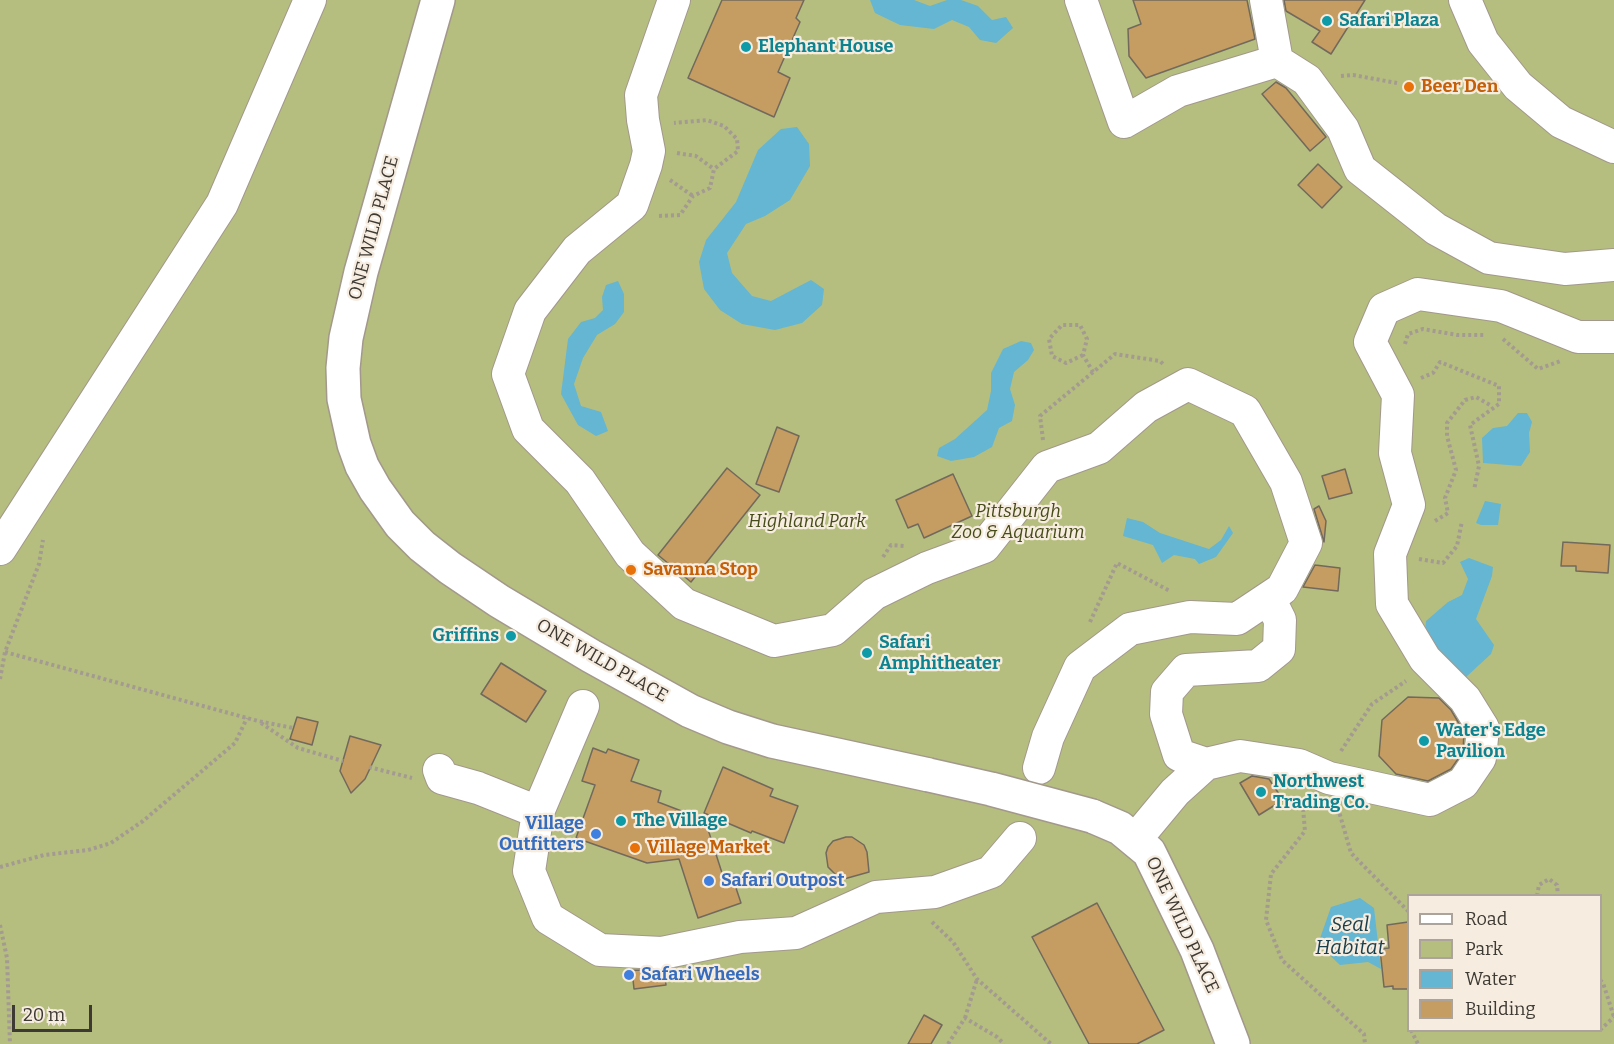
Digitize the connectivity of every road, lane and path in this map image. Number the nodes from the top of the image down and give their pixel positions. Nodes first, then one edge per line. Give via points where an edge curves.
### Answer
1 (310, 0) edge
2 (438, 0) edge
3 (674, 0) edge
4 (1081, 0) edge
5 (1266, 0) edge
6 (1465, 0) edge
7 (1277, 61) junction
8 (1307, 80) junction
9 (1397, 83) dead end
10 (643, 120) junction
11 (1614, 147) edge
12 (649, 151) junction
13 (714, 169) junction
14 (632, 205) junction
15 (1614, 265) edge
16 (1487, 335) dead end
17 (1497, 335) dead end
18 (1578, 337) junction
19 (1614, 337) edge
20 (1403, 350) dead end
21 (1083, 355) junction
22 (1093, 372) junction
23 (1415, 373) dead end
24 (1188, 384) junction
25 (1490, 405) dead end
26 (1047, 467) junction
27 (1474, 490) dead end
28 (1462, 521) dead end
29 (1432, 523) dead end
30 (44, 530) dead end
31 (0, 549) edge
32 (1390, 554) junction
33 (1269, 598) junction
34 (1190, 617) junction
35 (1104, 649) junction
36 (5, 652) junction
37 (0, 678) edge
38 (583, 705) dead end
39 (247, 718) junction
40 (258, 721) junction
41 (293, 728) dead end
42 (343, 761) dead end
43 (1206, 764) junction
44 (1299, 765) junction
45 (369, 767) dead end
46 (1039, 768) dead end
47 (441, 774) joint
48 (538, 812) junction
49 (1020, 838) dead end
50 (1135, 840) junction
51 (0, 867) edge
52 (1537, 894) edge
53 (1558, 894) edge
54 (925, 915) dead end
55 (0, 925) edge
56 (977, 979) junction
57 (1602, 982) edge
58 (1614, 1017) edge
59 (964, 1018) junction
60 (1602, 1028) edge
61 (10, 1044) edge
62 (948, 1044) edge
63 (1004, 1044) edge
64 (1051, 1044) edge
65 (1233, 1044) edge
66 (1365, 1044) edge

1 - 31 street via 222,204
2 - 50 main road, ONE WILD PLACE, bridge via 364,261 343,368 344,399 362,466 400,524 422,546 498,601 690,711 772,741 991,789 1092,816 1120,828
3 - 10 street via 641,95
4 - 7 street via 1124,122 1178,91
5 - 7 street
6 - 11 street via 1483,42 1518,86 1561,122
7 - 8 street
8 - 9 path via 1353,75
8 - 15 street via 1343,129 1360,169 1436,229 1489,258 1565,269
10 - 12 street
10 - 13 path via 707,120 724,126 737,139 738,151
12 - 13 path via 696,156
12 - 14 street
13 - 14 path via 710,188 693,196 680,215 648,216
14 - 26 street via 577,250 530,311 508,375 528,429 580,481 630,554 684,604 774,641 833,630 874,594 927,568 984,547
16 - 20 path via 1423,329 1408,334
17 - 18 path via 1538,369 1567,360
18 - 19 street
18 - 32 street via 1501,306 1418,294 1384,309 1370,342 1398,395 1395,453 1409,505
21 - 21 path via 1087,339 1080,325 1062,325 1049,339 1052,356 1066,363
21 - 22 path
22 - 24 path via 1114,354 1160,361
22 - 26 path via 1040,416
23 - 27 path via 1421,378 1433,373 1440,362 1499,386 1499,404 1470,425 1479,466
24 - 26 street via 1146,407 1099,448
24 - 33 street via 1245,411 1286,482 1306,543 1282,589
25 - 29 path via 1476,397 1465,400 1447,423 1456,470 1445,498 1448,513
28 - 32 path via 1457,546 1443,563
30 - 36 path via 39,564
32 - 44 street via 1392,604 1425,659 1465,699 1483,728 1480,758 1463,783 1430,800 1329,778
33 - 34 street via 1237,619
33 - 43 street via 1280,620 1279,649 1258,666 1186,670 1167,692 1166,714 1179,755
34 - 35 street via 1130,628
34 - 35 path via 1187,600 1117,563 1089,624
35 - 46 street via 1080,667 1048,737
36 - 37 path
36 - 39 path
38 - 48 street
39 - 40 path
39 - 51 path via 235,743 111,843
40 - 41 path
40 - 42 path via 298,748
43 - 44 street via 1240,756
43 - 50 street via 1175,792
44 - 66 path via 1305,831 1270,874 1266,920 1282,960 1364,1034
45 - 47 path via 435,784
47 - 48 street
48 - 49 street via 529,871 548,918 600,950 662,953 740,938 796,933 876,897 935,892 992,872
50 - 65 main road, ONE WILD PLACE via 1149,852 1168,888
52 - 53 path via 1539,885 1549,879 1557,885
54 - 56 path via 953,942
55 - 61 path via 7,958
56 - 59 path
56 - 64 path
57 - 58 path
58 - 60 path
59 - 62 path
59 - 63 path

